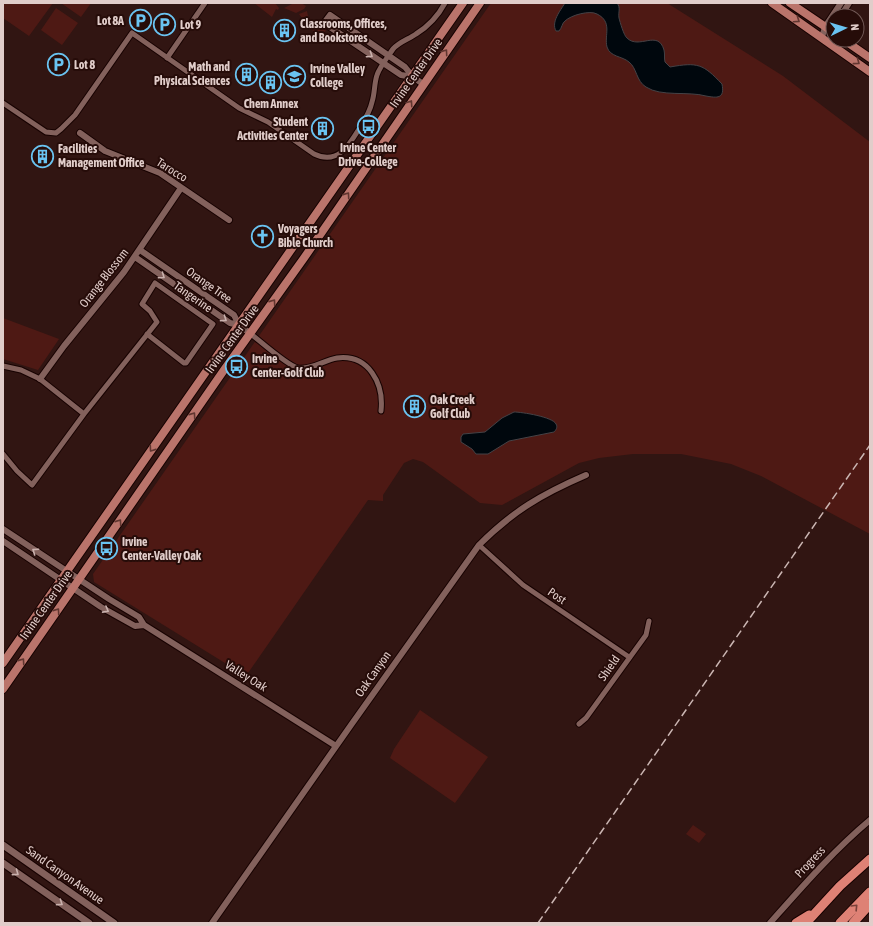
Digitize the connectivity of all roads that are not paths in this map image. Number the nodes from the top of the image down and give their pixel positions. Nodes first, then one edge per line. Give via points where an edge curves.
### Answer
1 (206, 3) edge
2 (445, 3) edge
3 (464, 3) edge
4 (480, 3) edge
5 (772, 3) edge
6 (790, 3) edge
7 (825, 26) edge
8 (825, 35) edge
9 (822, 37) junction
10 (856, 48) edge
11 (389, 55) junction
12 (167, 58) junction
13 (870, 58) edge
14 (383, 64) junction
15 (870, 72) edge
16 (413, 77) junction
17 (423, 84) junction
18 (3, 103) edge
19 (80, 133) dead end
20 (181, 188) junction
21 (229, 220) dead end
22 (140, 250) junction
23 (135, 257) junction
24 (238, 325) junction
25 (148, 334) junction
26 (251, 334) junction
27 (3, 366) edge
28 (40, 379) junction
29 (381, 411) dead end
30 (84, 414) junction
31 (3, 454) edge
32 (586, 476) dead end
33 (3, 529) edge
34 (3, 541) edge
35 (479, 545) junction
36 (66, 572) junction
37 (79, 579) junction
38 (61, 580) junction
39 (73, 588) junction
40 (649, 621) dead end
41 (144, 625) junction
42 (629, 657) junction
43 (3, 662) edge
44 (3, 689) edge
45 (579, 724) dead end
46 (336, 746) junction
47 (870, 820) edge
48 (3, 844) edge
49 (870, 859) edge
50 (3, 863) edge
51 (870, 892) edge
52 (870, 904) edge
53 (819, 909) junction
54 (89, 923) edge
55 (114, 923) edge
56 (212, 923) edge
57 (770, 923) edge
58 (796, 923) edge
59 (806, 923) edge
60 (840, 923) edge
61 (853, 923) edge

1 - 12 street
2 - 11 street via 429,24 398,45
3 - 16 main road, Irvine Center Drive
17 -> 4 main road, Irvine Center Drive
5 -> 9 main road
6 - 7 main road
8 - 9 street
9 -> 15 main road
10 - 13 main road
11 - 14 street
11 -> 14 street via 330,15 324,23
11 - 16 street
12 - 14 street via 239,108 268,122 314,154 324,157 335,156 350,144 369,112 377,74
12 - 18 street via 132,33 75,115 56,133 46,132
14 - 16 street via 401,75
16 - 17 street
16 - 24 main road, Irvine Center Drive
26 -> 17 main road, Irvine Center Drive
19 - 20 street, Tarocco via 105,151 160,173
20 - 21 street, Tarocco
20 - 22 street, Orange Blossom
22 - 23 street, Orange Blossom
22 - 24 street, Orange Tree via 234,316
23 -> 24 street, Orange Tree via 230,323
23 - 28 street, Orange Blossom
24 - 26 street
24 -> 36 main road, Irvine Center Drive
25 - 25 street, Tangerine via 157,322 142,304 155,283 213,324 186,363
25 - 30 street, Tangerine
26 - 29 street via 298,368 315,366 336,358 348,358 361,363 371,370 380,388
37 -> 26 main road, Irvine Center Drive
27 - 28 street via 21,370
28 - 30 street
30 - 31 street, Tangerine via 32,484
32 - 35 street, Oak Canyon via 517,511
36 -> 33 street, Valley Oak
34 - 38 street, Valley Oak
35 - 42 street, Post via 523,585
35 - 46 street, Oak Canyon
36 - 37 street, Valley Oak
36 - 38 main road, Irvine Center Drive
37 - 39 main road, Irvine Center Drive
37 - 41 street, Valley Oak via 139,617
38 - 39 street, Valley Oak
38 - 43 main road, Irvine Center Drive
39 -> 41 street, Valley Oak via 135,626
44 -> 39 main road, Irvine Center Drive
40 - 42 street, Shield via 646,635
41 - 46 street, Valley Oak
42 - 45 street, Shield via 586,718
46 - 56 street, Oak Canyon
47 - 57 street, Progress via 821,866
48 - 55 main road, Sand Canyon Avenue
49 - 53 highway
50 -> 54 main road
60 -> 51 highway
52 - 61 highway
53 - 58 highway
53 - 59 highway

